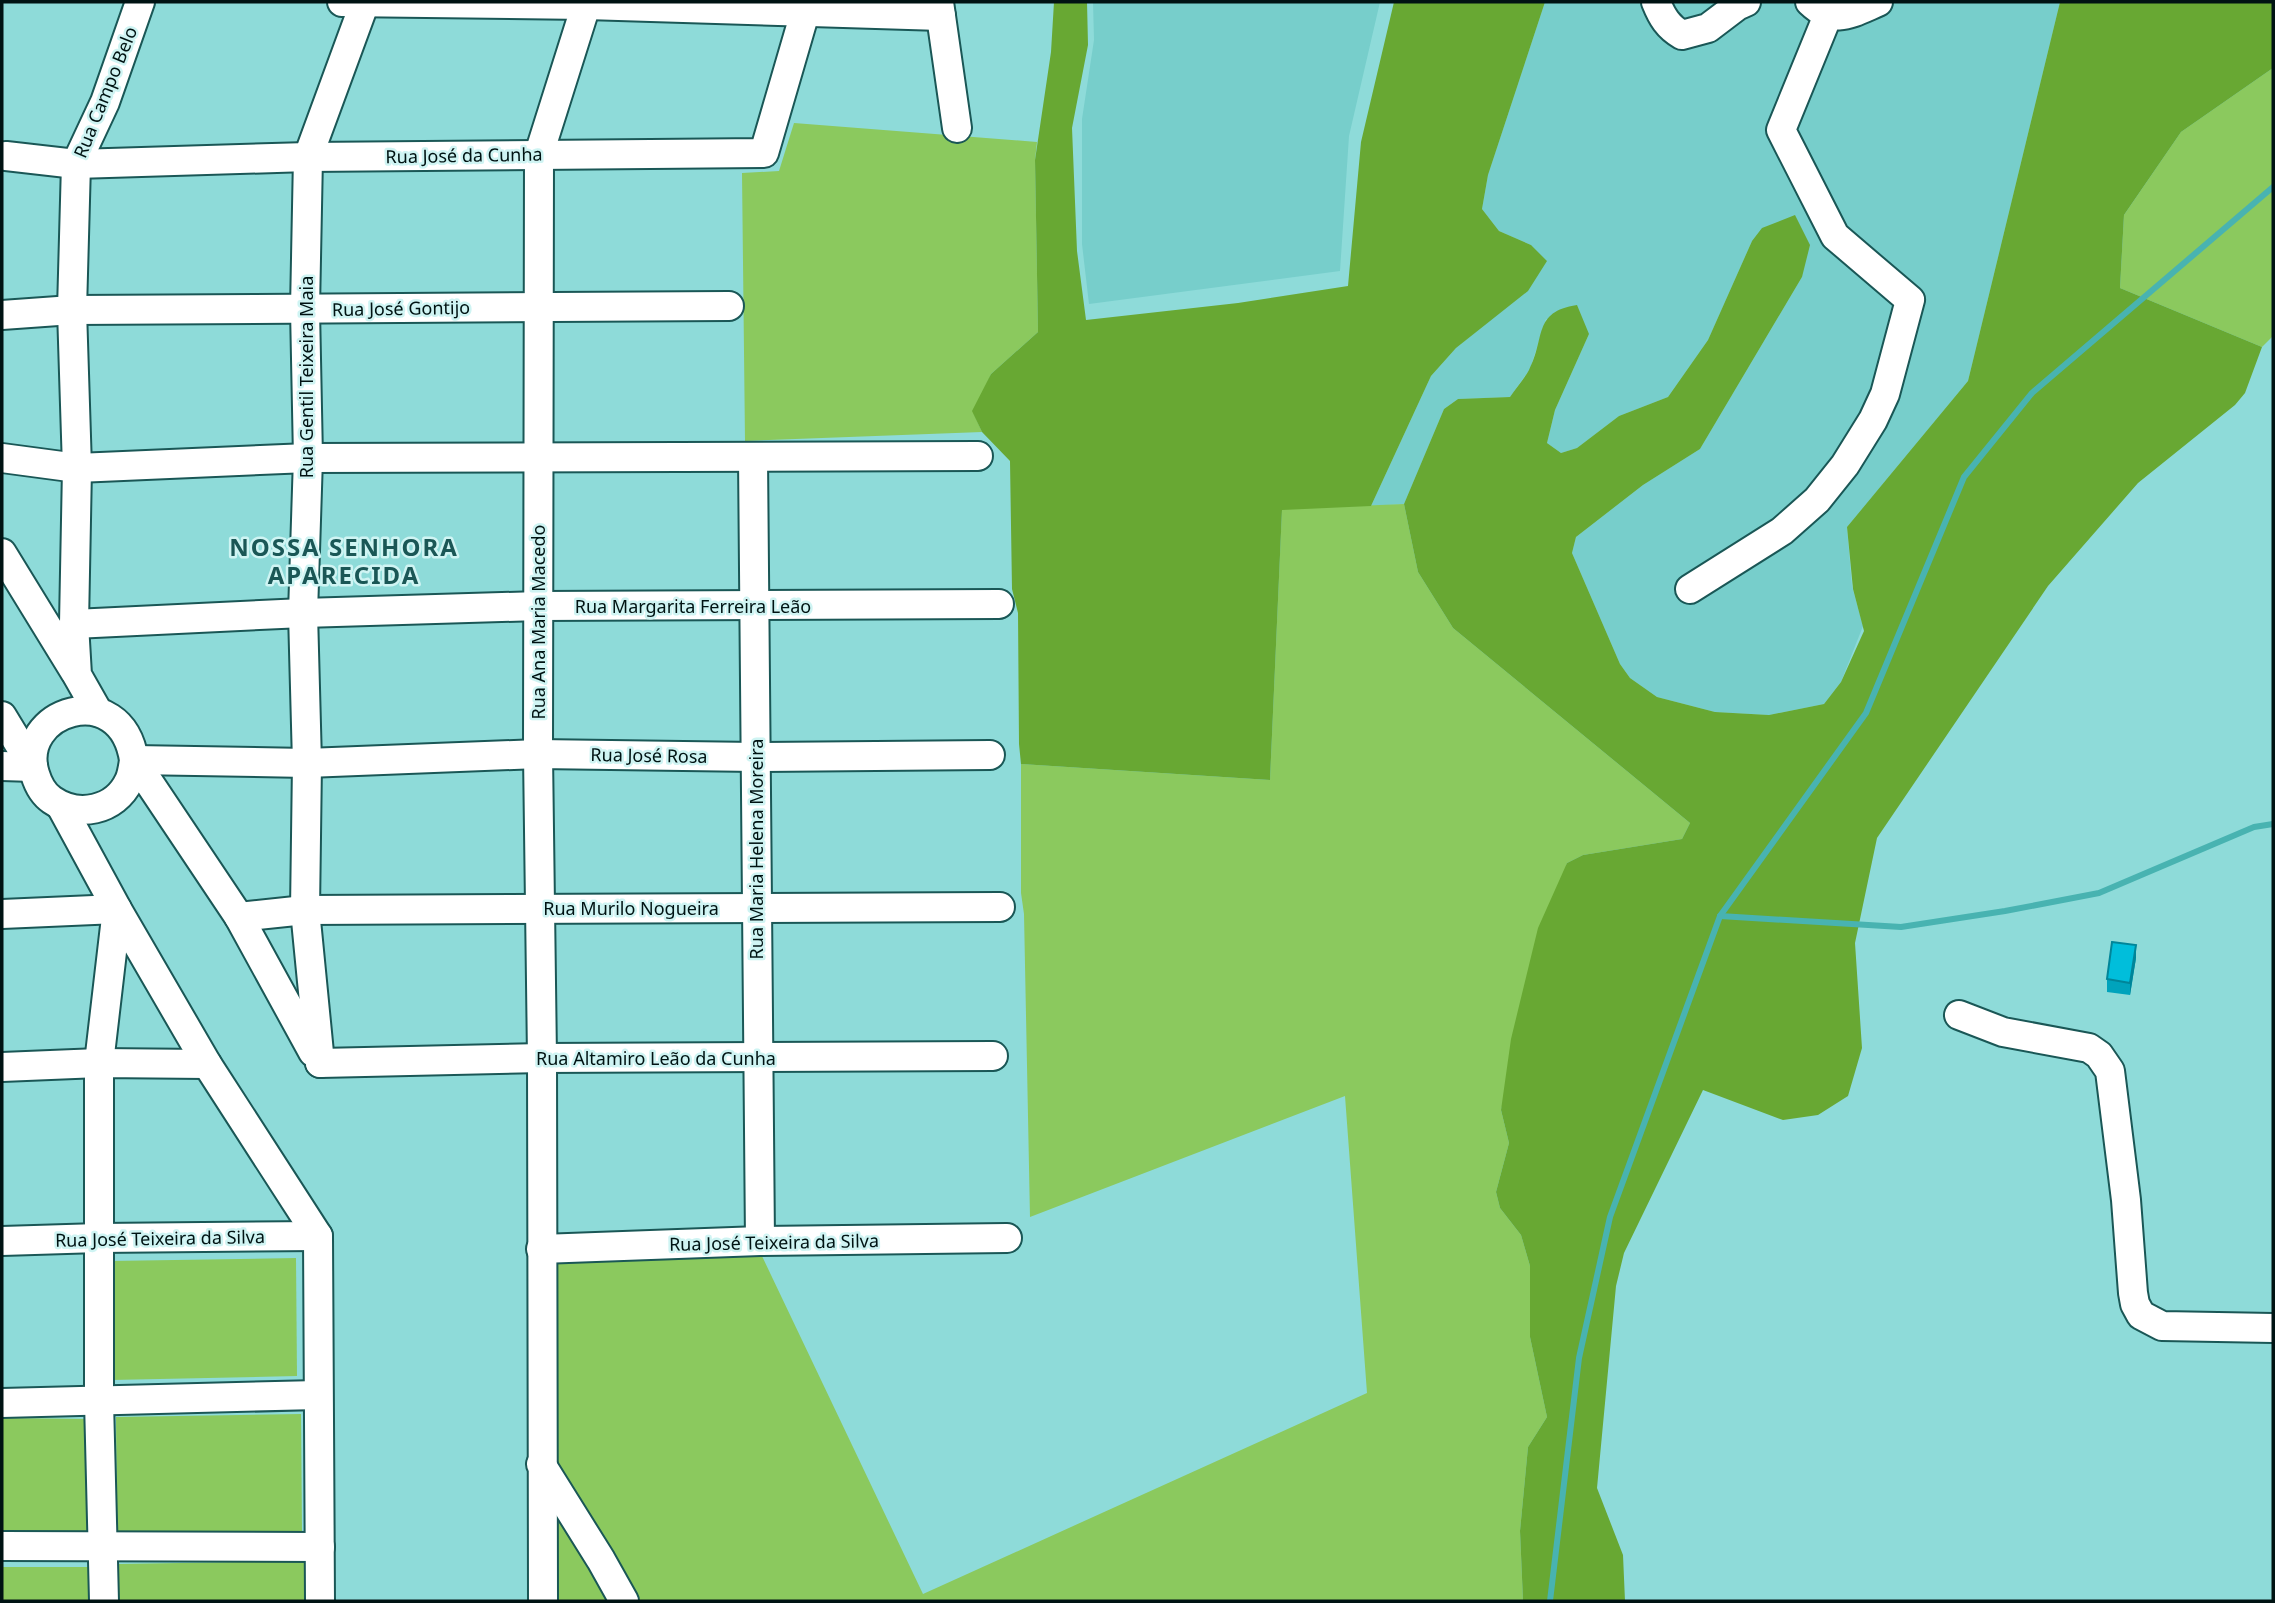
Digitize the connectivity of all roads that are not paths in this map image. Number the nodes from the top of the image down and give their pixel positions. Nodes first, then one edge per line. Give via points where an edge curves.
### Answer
1 (140, 2) edge
2 (357, 2) edge
3 (1656, 2) edge
4 (1746, 2) edge
5 (1878, 2) edge
6 (587, 3) edge
7 (806, 7) edge
8 (1819, 8) edge
9 (940, 9) edge
10 (957, 128) dead end
11 (540, 154) junction
12 (6, 156) dead end
13 (308, 156) junction
14 (76, 164) junction
15 (729, 306) dead end
16 (537, 307) junction
17 (305, 309) junction
18 (72, 310) junction
19 (2, 315) edge
20 (978, 456) dead end
21 (538, 457) junction
22 (753, 457) junction
23 (2, 458) edge
24 (308, 458) junction
25 (77, 468) junction
26 (2, 553) edge
27 (1690, 589) dead end
28 (999, 604) dead end
29 (754, 605) junction
30 (539, 606) junction
31 (303, 613) junction
32 (74, 624) junction
33 (77, 675) junction
34 (98, 712) junction
35 (2, 716) edge
36 (538, 754) junction
37 (990, 755) dead end
38 (756, 757) junction
39 (134, 760) junction
40 (307, 763) junction
41 (2, 766) edge
42 (33, 767) junction
43 (61, 806) junction
44 (1000, 907) dead end
45 (540, 908) junction
46 (755, 908) junction
47 (117, 909) junction
48 (305, 910) junction
49 (2, 914) edge
50 (239, 917) junction
51 (1959, 1015) dead end
52 (993, 1056) dead end
53 (757, 1057) junction
54 (542, 1058) junction
55 (99, 1063) junction
56 (320, 1063) junction
57 (207, 1064) junction
58 (2, 1067) edge
59 (318, 1236) junction
60 (99, 1238) junction
61 (1007, 1238) dead end
62 (2, 1241) edge
63 (760, 1241) junction
64 (541, 1249) junction
65 (2273, 1328) edge
66 (318, 1395) junction
67 (99, 1401) junction
68 (2, 1403) edge
69 (541, 1464) junction
70 (2, 1546) edge
71 (102, 1546) junction
72 (320, 1547) junction
73 (104, 1601) edge
74 (320, 1601) edge
75 (543, 1601) edge
76 (624, 1601) edge

1 - 14 street, Rua Campo Belo via 105,102
2 - 6 street
2 - 13 street, Rua Gentil Teixeira Maia
3 - 4 street via 1663,19 1682,35 1708,28
5 - 8 street via 1848,13
6 - 7 street
6 - 11 street, Rua Ana Maria Macedo
7 - 9 street
7 - 11 street, Rua José da Cunha via 764,153
8 - 27 street via 1781,130 1835,236 1910,300 1885,394 1845,465 1817,500 1782,531
9 - 10 street
11 - 13 street, Rua José da Cunha
11 - 16 street, Rua Ana Maria Macedo
12 - 14 street, Rua José da Cunha
13 - 14 street, Rua José da Cunha
13 - 17 street, Rua Gentil Teixeira Maia
14 - 18 street, Rua Campo Belo
15 - 16 street, Rua José Gontijo
16 - 17 street, Rua José Gontijo
16 - 21 street, Rua Ana Maria Macedo
17 - 18 street, Rua José Gontijo
17 - 24 street, Rua Gentil Teixeira Maia
18 - 19 street, Rua José Gontijo
18 - 25 street, Rua Campo Belo
20 - 22 street
21 - 22 street
21 - 24 street
21 - 30 street, Rua Ana Maria Macedo
22 - 29 street, Rua Maria Helena Moreira
23 - 25 street
24 - 25 street
24 - 31 street, Rua Gentil Teixeira Maia
25 - 32 street, Rua Campo Belo
26 - 33 street
28 - 29 street, Rua Margarita Ferreira Leão
29 - 30 street, Rua Margarita Ferreira Leão
29 - 38 street, Rua Maria Helena Moreira
30 - 31 street, Rua Margarita Ferreira Leão
30 - 36 street, Rua Ana Maria Macedo
31 - 32 street, Rua Margarita Ferreira Leão
31 - 40 street, Rua Gentil Teixeira Maia
32 - 33 street, Rua Campo Belo
33 - 34 street
34 - 39 street via 124,730
34 - 42 street via 69,712 51,723 37,739
35 - 42 street
36 - 38 street, Rua José Rosa
36 - 40 street, Rua José Rosa
36 - 45 street, Rua Ana Maria Macedo
37 - 38 street, Rua José Rosa
38 - 46 street, Rua Maria Helena Moreira
39 - 40 street, Rua José Rosa
39 - 43 street via 130,780 118,797 101,808 81,811
39 - 50 street
40 - 48 street, Rua Gentil Teixeira Maia
41 - 42 street
42 - 43 street via 48,797
43 - 47 street
44 - 46 street, Rua Murilo Nogueira
45 - 46 street, Rua Murilo Nogueira
45 - 48 street, Rua Murilo Nogueira
45 - 54 street, Rua Ana Maria Macedo
46 - 53 street, Rua Maria Helena Moreira
47 - 49 street
47 - 55 street
47 - 57 street
48 - 50 street, Rua Murilo Nogueira
48 - 56 street, Rua Gentil Teixeira Maia
50 - 56 street
51 - 65 street via 2003,1032 2089,1048 2110,1071 2133,1293 2141,1315 2162,1326
52 - 53 street, Rua Altamiro Leão da Cunha
53 - 54 street, Rua Altamiro Leão da Cunha
53 - 63 street, Rua Maria Helena Moreira
54 - 56 street, Rua Altamiro Leão da Cunha
54 - 64 street, Rua Ana Maria Macedo
55 - 57 street
55 - 58 street
55 - 60 street
57 - 59 street
59 - 60 street, Rua José Teixeira da Silva
59 - 66 street
60 - 62 street, Rua José Teixeira da Silva
60 - 67 street
61 - 63 street, Rua José Teixeira da Silva
63 - 64 street, Rua José Teixeira da Silva
64 - 69 street, Rua Ana Maria Macedo
66 - 67 street
66 - 72 street
67 - 68 street
67 - 71 street
69 - 75 street, Rua Ana Maria Macedo
69 - 76 street
70 - 71 street
71 - 72 street
71 - 73 street
72 - 74 street

